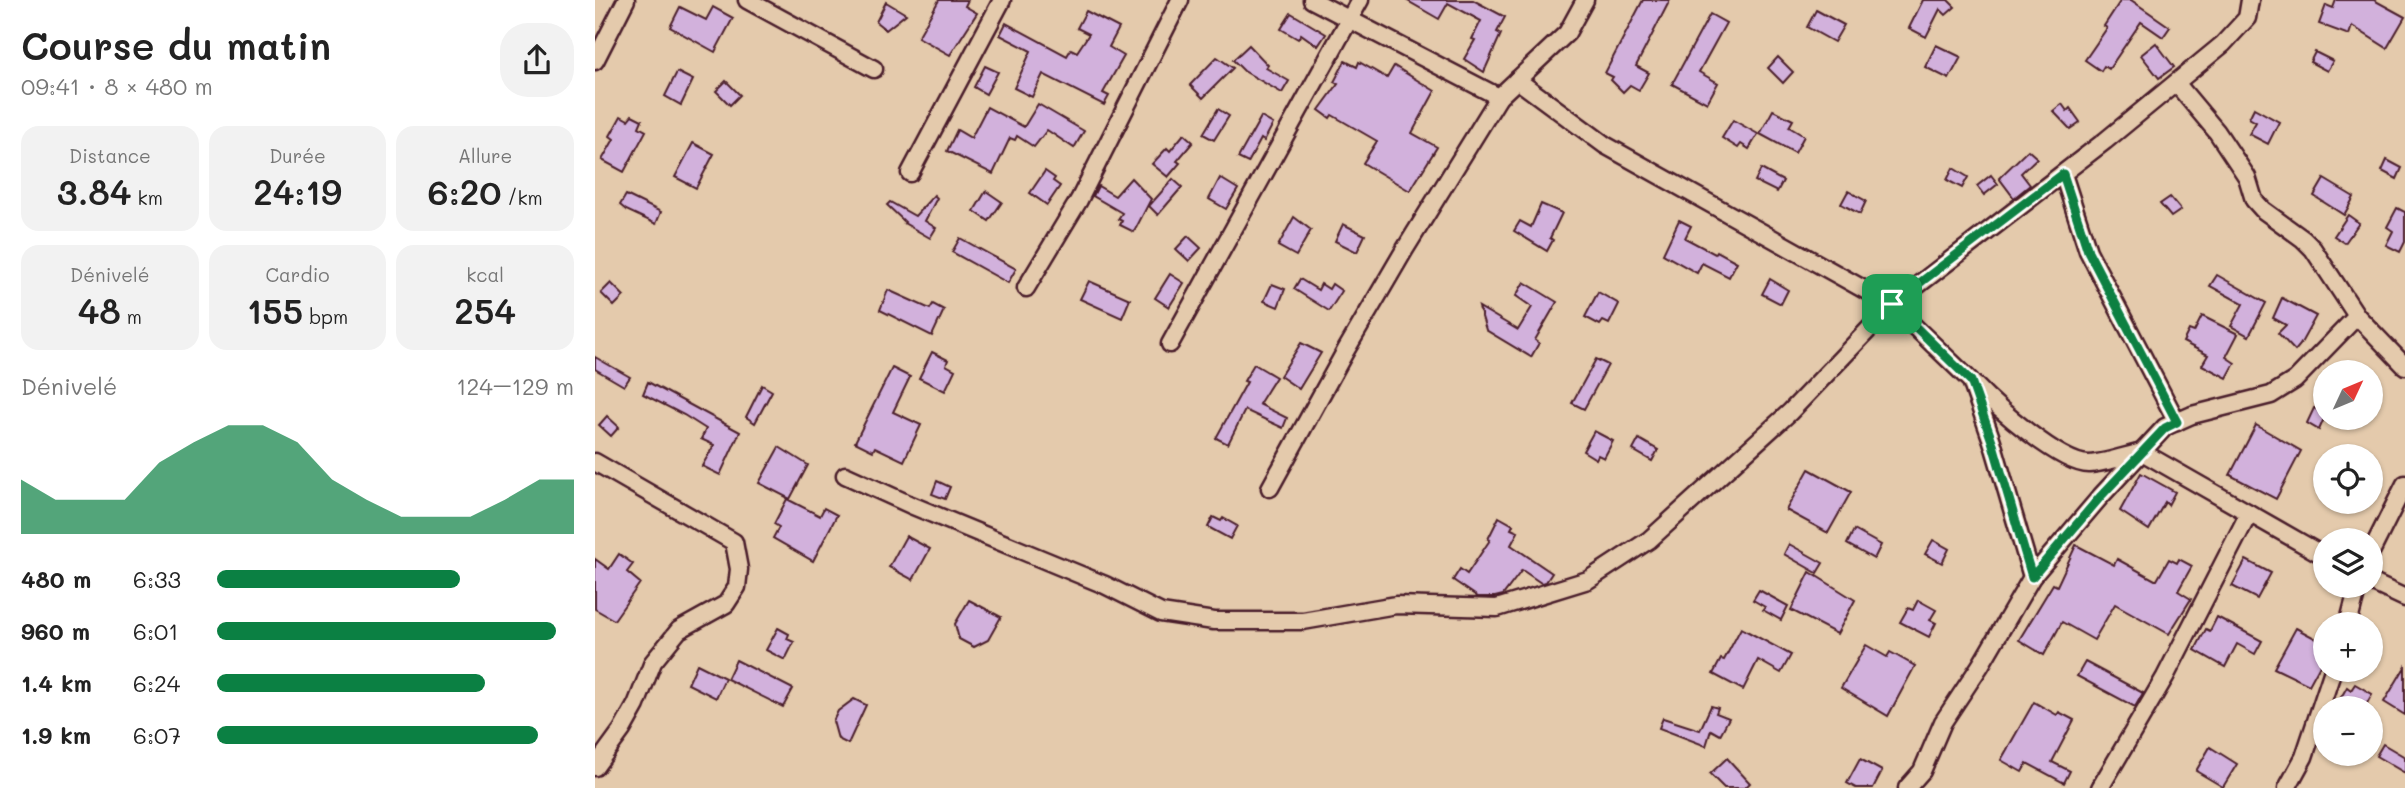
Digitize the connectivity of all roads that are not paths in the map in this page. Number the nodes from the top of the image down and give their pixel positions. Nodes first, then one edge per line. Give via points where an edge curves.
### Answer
1 (626, 0) edge
2 (747, 0) edge
3 (1002, 0) edge
4 (1180, 0) edge
5 (1312, 0) edge
6 (1360, 0) edge
7 (1585, 0) edge
8 (2250, 0) edge
9 (1350, 20) junction
10 (595, 61) edge
11 (874, 69) dead end
12 (1517, 80) junction
13 (2176, 83) junction
14 (1499, 97) junction
15 (910, 173) dead end
16 (2063, 174) junction
17 (1026, 288) dead end
18 (1892, 304) junction
19 (2357, 316) junction
20 (1170, 344) dead end
21 (2405, 366) edge
22 (1971, 381) junction
23 (2177, 422) junction
24 (2142, 452) junction
25 (595, 462) edge
26 (845, 475) dead end
27 (2405, 484) edge
28 (1271, 488) dead end
29 (2249, 513) junction
30 (2383, 528) edge
31 (2313, 550) edge
32 (2032, 577) junction
33 (2383, 588) edge
34 (2405, 598) edge
35 (2329, 682) edge
36 (595, 767) edge
37 (1907, 788) edge
38 (2100, 788) edge
39 (2287, 788) edge

1 - 10 street
2 - 11 street
3 - 15 street
4 - 17 street via 1079,200
5 - 9 street
6 - 9 street
7 - 12 street via 1566,33
8 - 13 street via 2247,18
9 - 14 street
9 - 20 street
12 - 14 street
12 - 18 street via 1605,145
13 - 16 street
13 - 19 street via 2217,132 2247,177 2254,200 2313,249
14 - 28 street via 1346,350
16 - 18 street
16 - 23 street via 2088,251
18 - 22 street
18 - 26 street via 1790,412 1649,540 1588,580 1497,608 1396,604 1303,621 1214,621 1161,613
19 - 21 street
19 - 23 street via 2295,380 2271,396
22 - 24 street via 2042,442 2077,463
22 - 32 street
23 - 24 street
24 - 29 street
24 - 32 street
25 - 36 street via 734,542 739,569 737,587 726,604 679,630 653,662 636,705
27 - 30 street
29 - 31 street
29 - 38 street via 2165,677
32 - 37 street via 1943,722 1922,771
33 - 34 street
35 - 39 street via 2304,757

